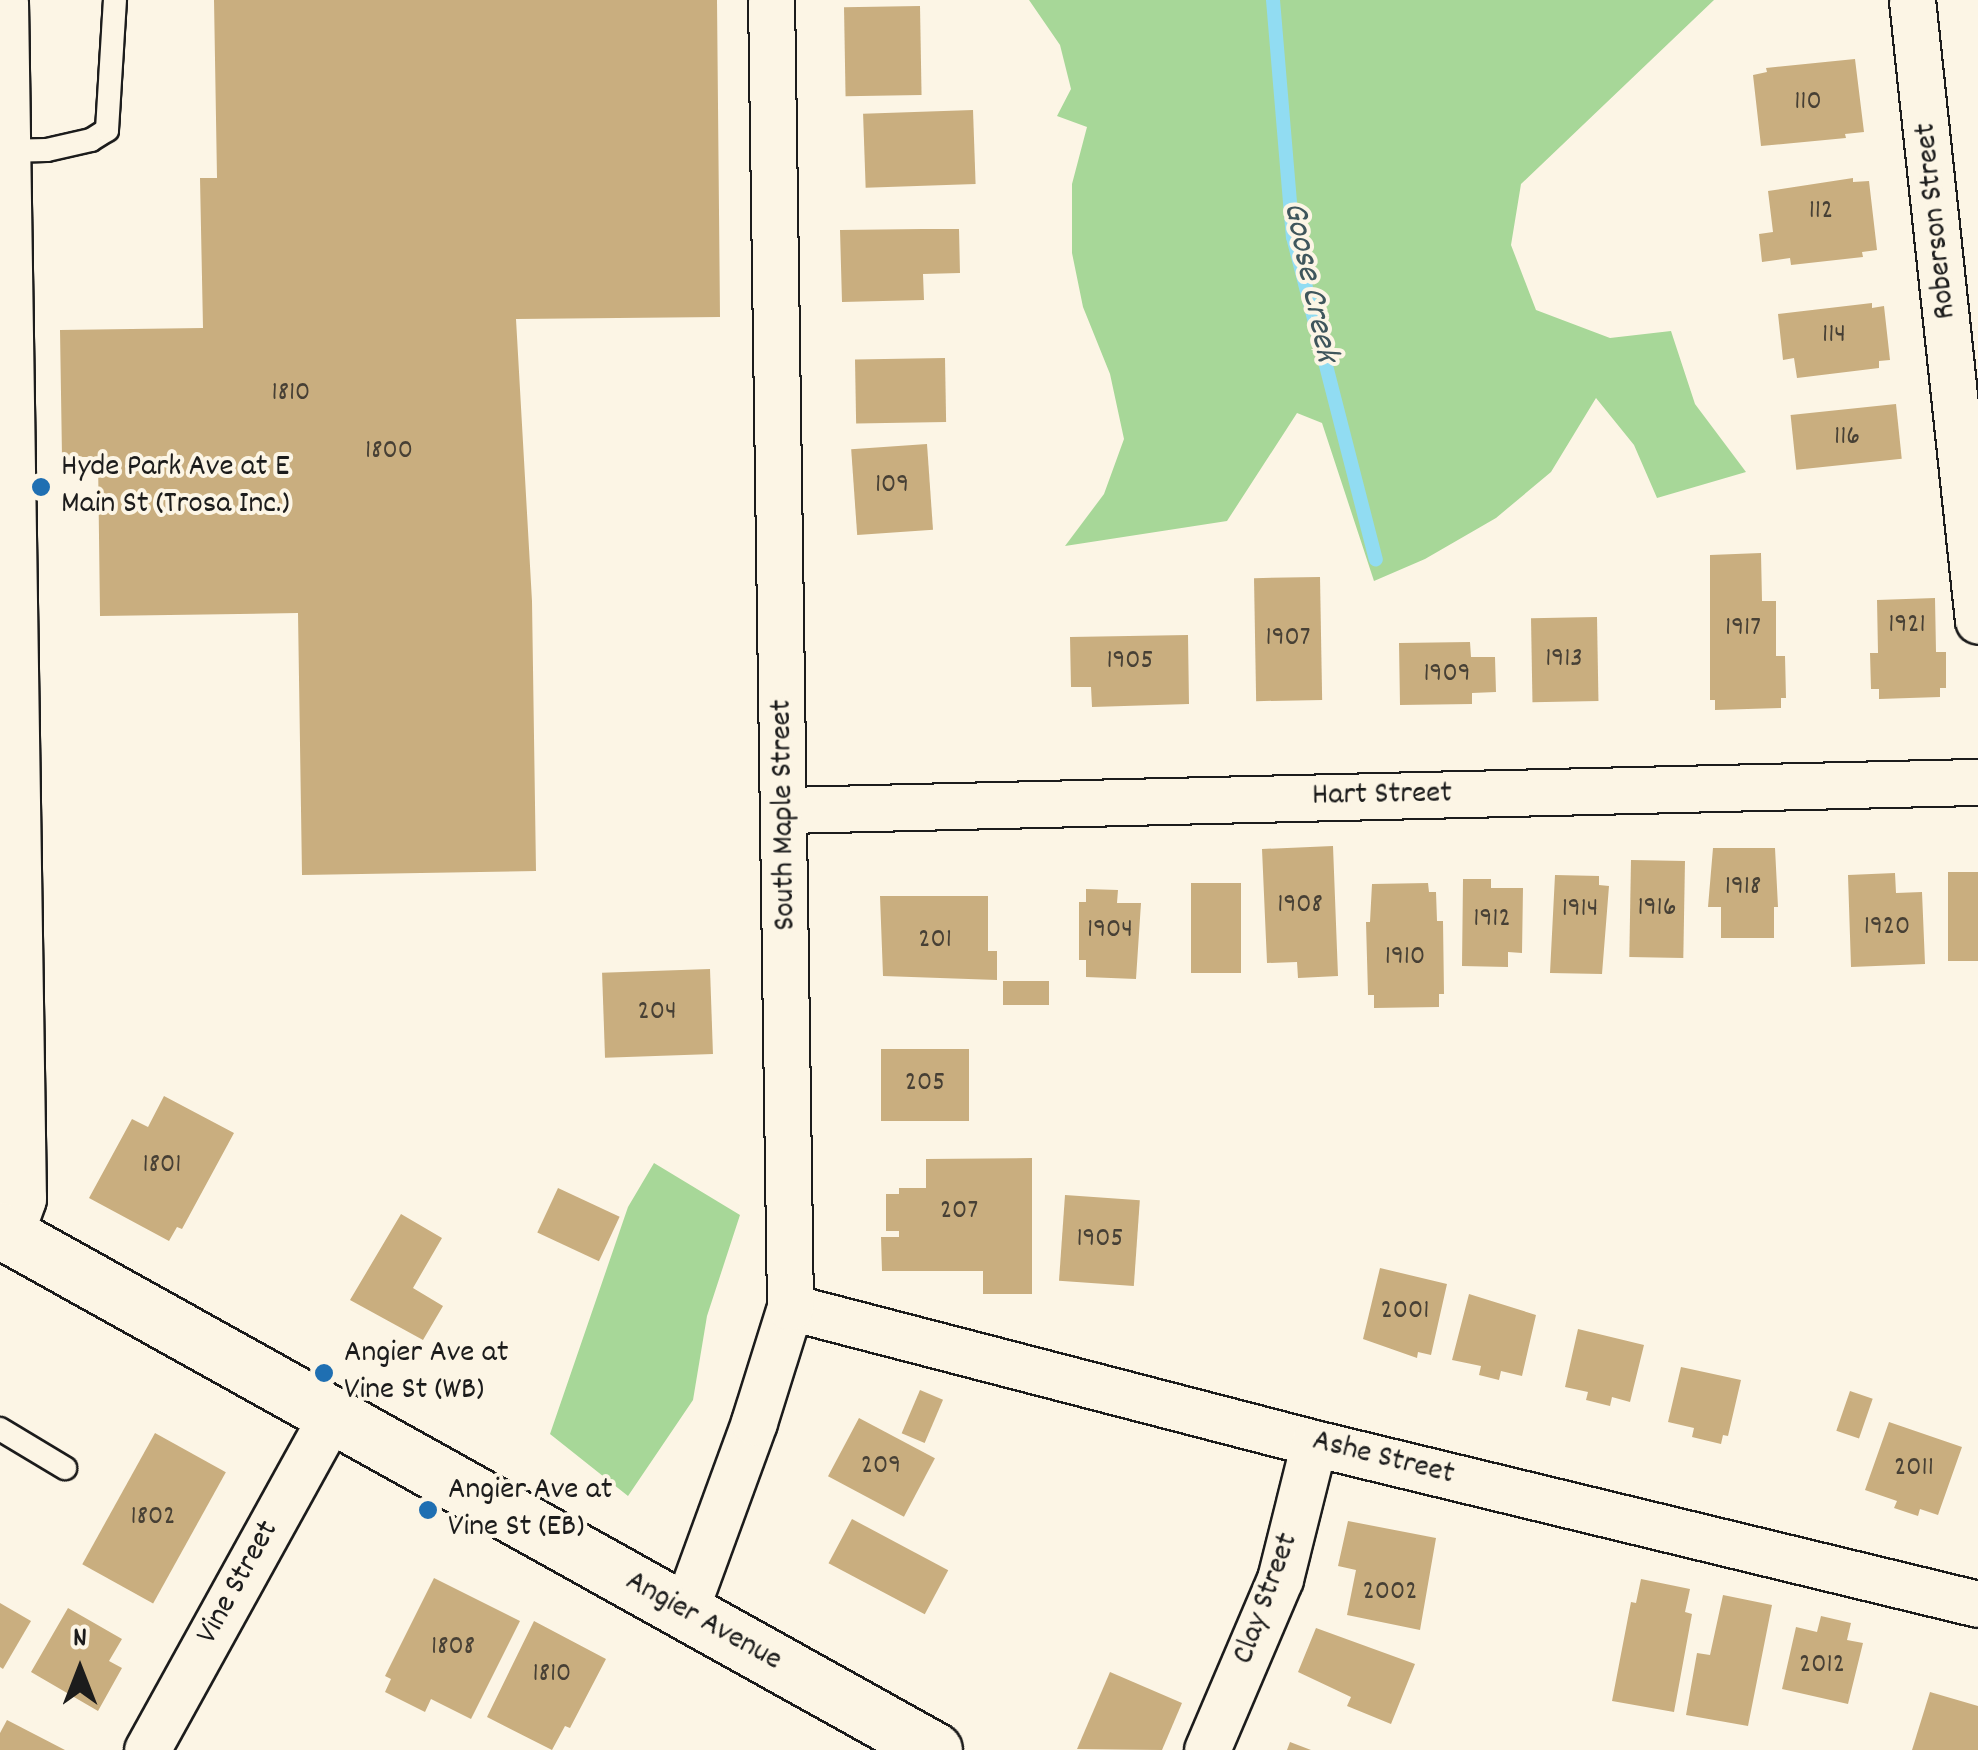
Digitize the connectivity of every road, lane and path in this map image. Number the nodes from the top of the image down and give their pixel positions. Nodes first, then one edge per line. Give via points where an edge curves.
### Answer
1 (115, 0) edge
2 (771, 0) edge
3 (1912, 0) edge
4 (0, 2) edge
5 (2, 151) edge
6 (1978, 621) edge
7 (1978, 782) edge
8 (786, 810) junction
9 (3, 1232) edge
10 (790, 1306) junction
11 (331, 1416) junction
12 (0, 1429) edge
13 (1314, 1443) junction
14 (65, 1468) dead end
15 (1978, 1604) edge
16 (685, 1612) junction
17 (147, 1750) edge
18 (934, 1750) edge
19 (1208, 1750) edge

1 - 5 lane via 108,130 47,150
2 - 8 street, South Maple Street
3 - 6 street, Roberson Street
4 - 5 street
5 - 9 street via 18,1198
7 - 8 street, Hart Street
8 - 10 street, South Maple Street
9 - 11 street, Angier Avenue
10 - 13 street, Ashe Street
10 - 16 street, South Maple Street
11 - 16 street, Angier Avenue
11 - 17 street, Vine Street
12 - 14 lane
13 - 15 street, Ashe Street
13 - 19 street, Clay Street via 1280,1580
16 - 18 street, Angier Avenue

